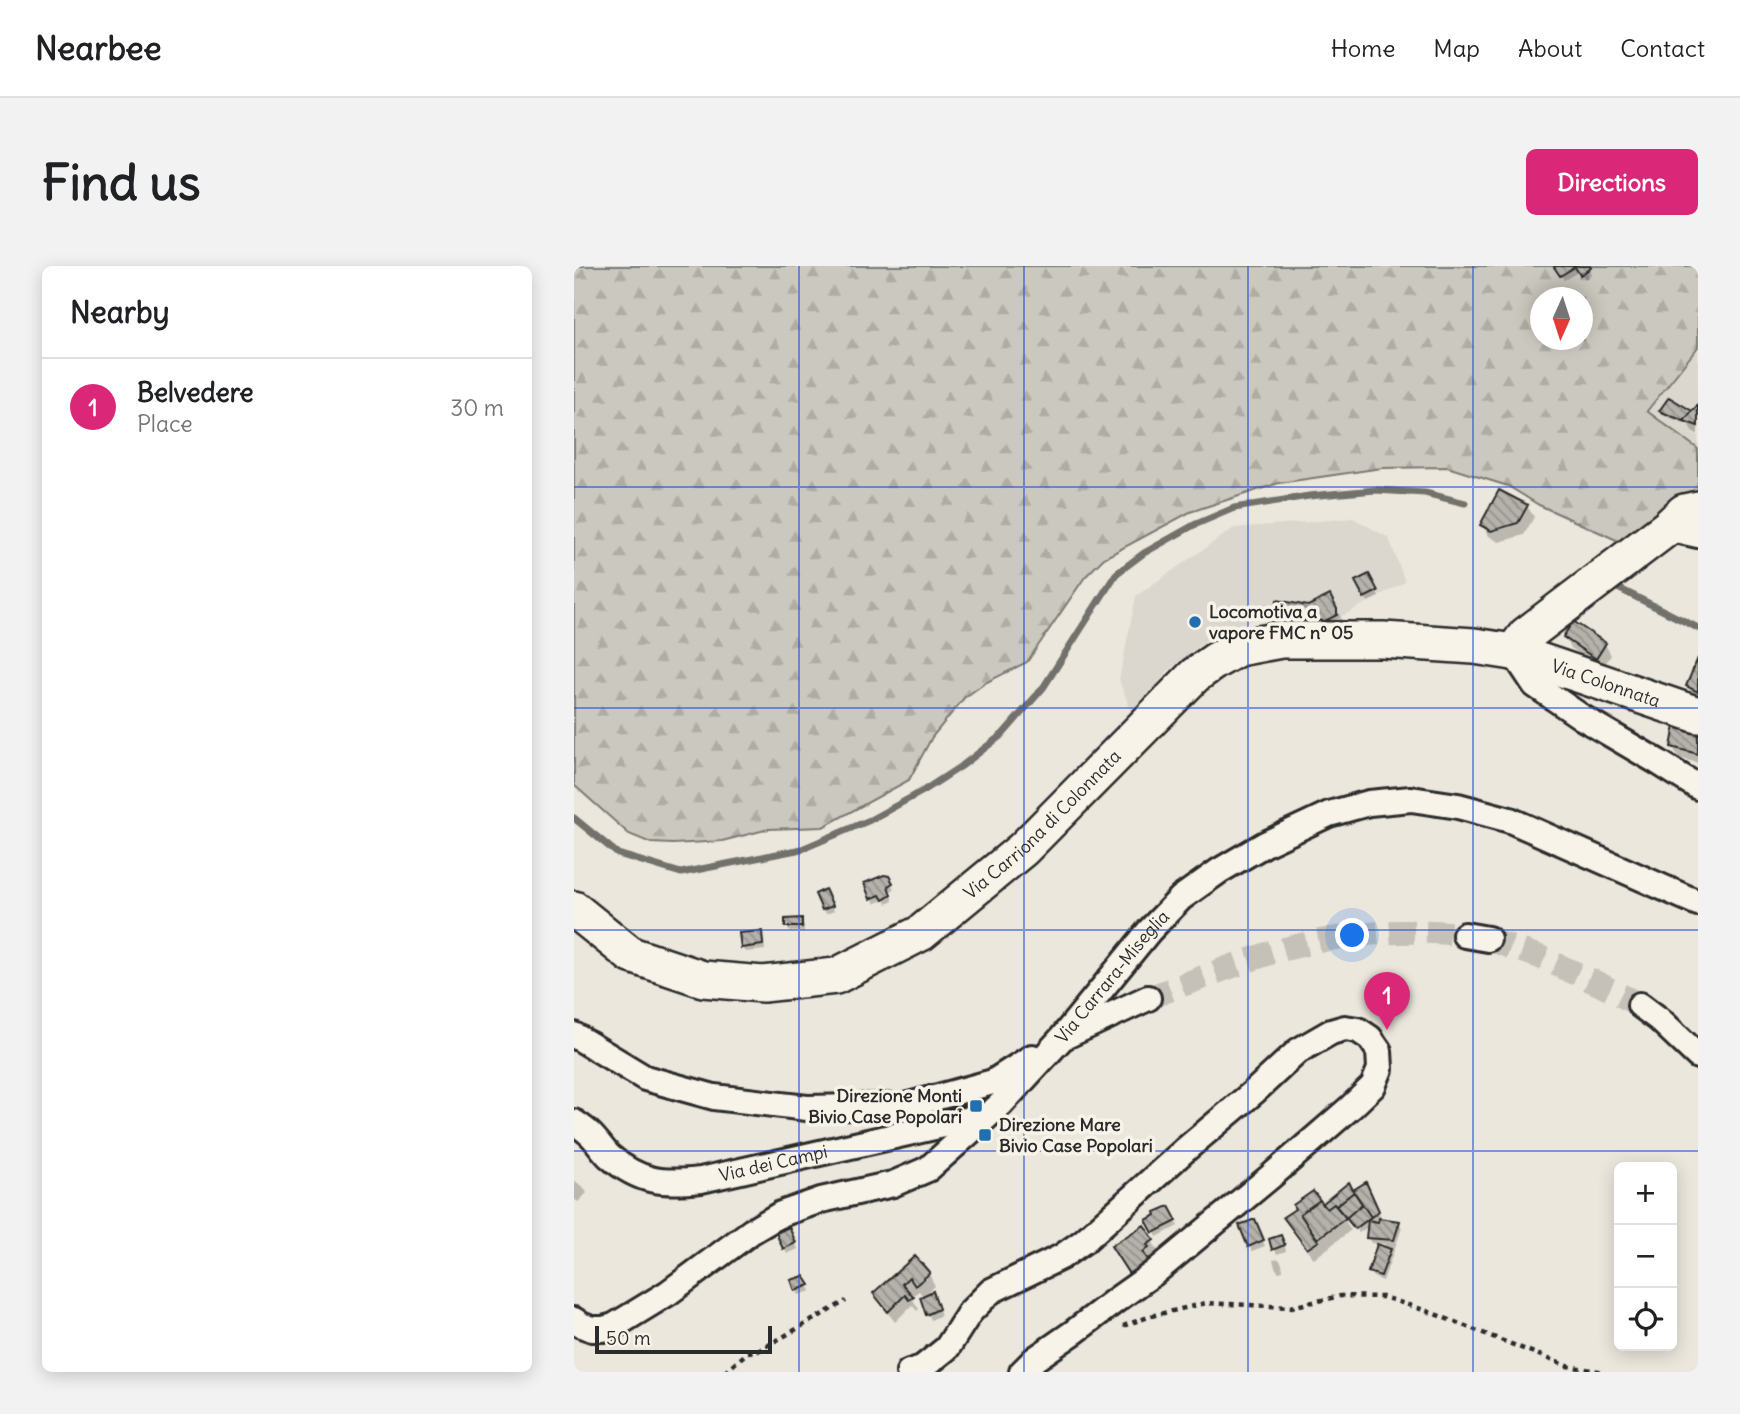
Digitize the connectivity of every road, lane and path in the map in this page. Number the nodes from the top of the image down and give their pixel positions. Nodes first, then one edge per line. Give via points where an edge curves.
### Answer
1 (1698, 509) edge
2 (1682, 532) edge
3 (1520, 644) junction
4 (1698, 715) edge
5 (1698, 787) edge
6 (1698, 903) edge
7 (574, 909) edge
8 (1148, 998) tunnel mouth
9 (1640, 1005) tunnel mouth
10 (574, 1035) edge
11 (1061, 1039) junction
12 (1698, 1056) edge
13 (991, 1114) junction
14 (574, 1122) edge
15 (846, 1301) dead end
16 (574, 1320) edge
17 (1114, 1330) dead end
18 (725, 1372) edge
19 (909, 1372) edge
20 (1022, 1372) edge
21 (1605, 1372) edge

1 - 2 main road via 1684,512
2 - 3 main road
3 - 4 main road, Via Colonnata
3 - 5 street via 1535,685
3 - 7 main road, Via Carriona di Colonnata via 1281,640 1238,648 1195,675 1023,849 921,933 836,976 763,984 703,979 631,954
6 - 11 street, Via Carrara-Miseglia via 1510,820 1411,799 1369,803 1329,814 1265,844 1181,898
8 - 11 street
9 - 12 street
10 - 11 street via 645,1078 714,1097 807,1108 905,1106 992,1082
11 - 13 street, Via Carrara-Miseglia
13 - 14 street, Via dei Campi via 672,1183 634,1174
13 - 16 street, Via Carrara-Miseglia via 928,1169 893,1184 781,1214 614,1326 592,1329
15 - 18 path via 758,1351 748,1352
17 - 21 path via 1206,1303 1291,1307 1340,1296 1383,1297 1567,1366
19 - 20 street via 922,1368 947,1348 970,1312 991,1291 1084,1241 1298,1051 1345,1028 1370,1038 1379,1051 1380,1069 1373,1086 1154,1273

